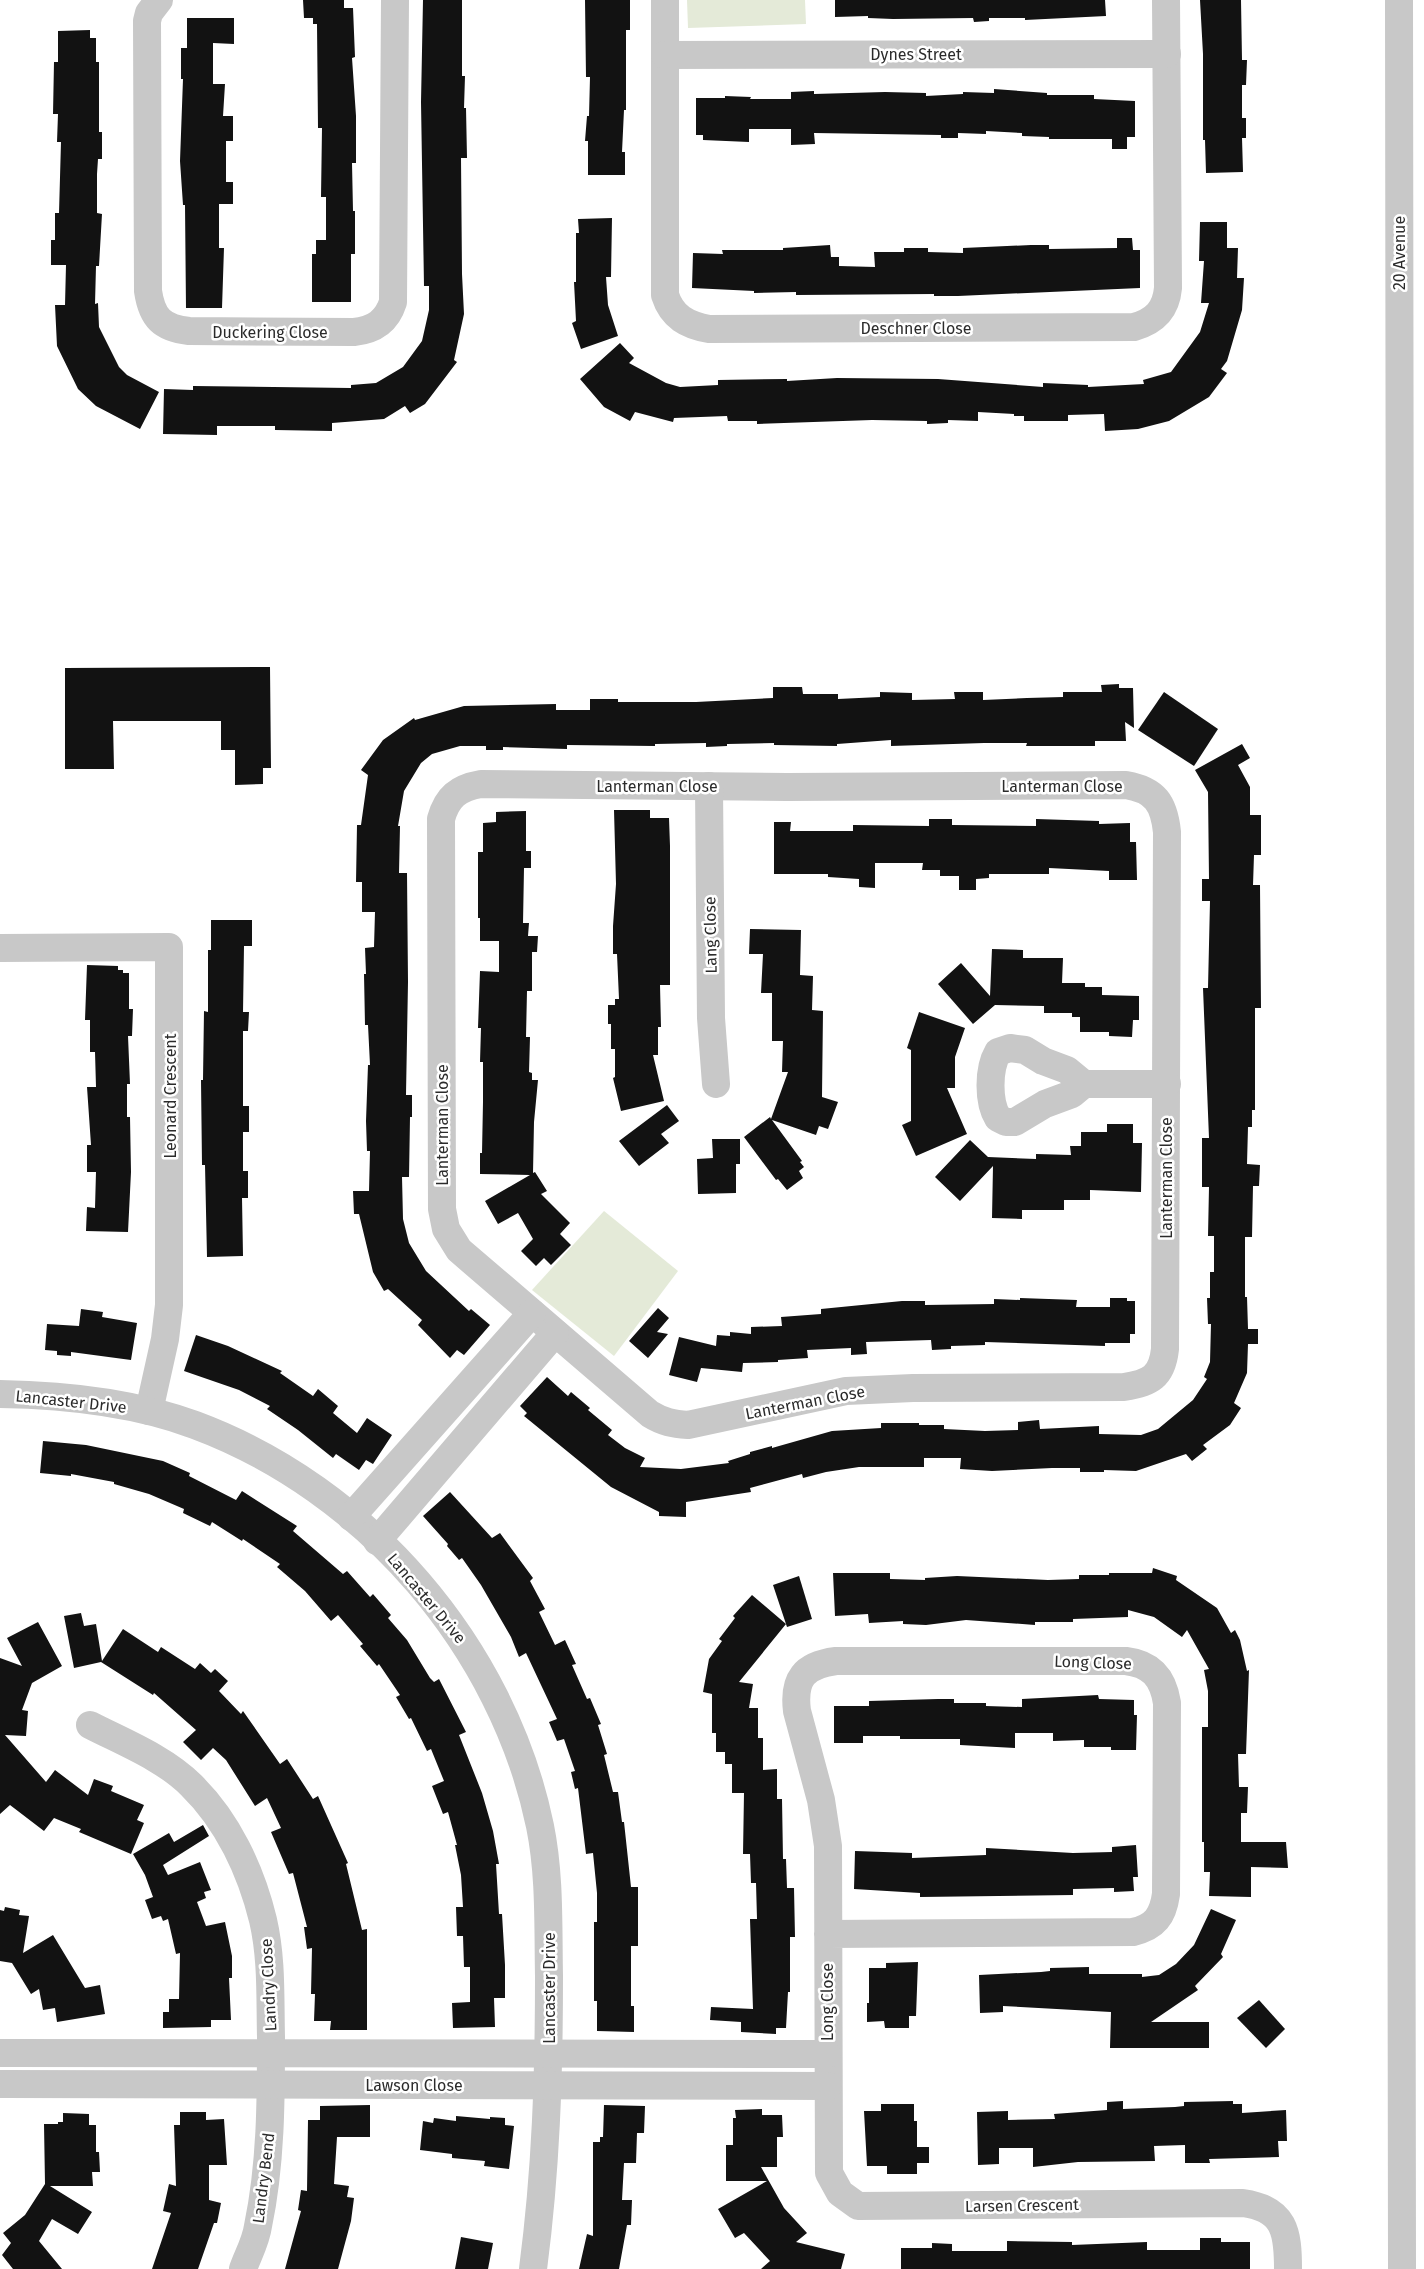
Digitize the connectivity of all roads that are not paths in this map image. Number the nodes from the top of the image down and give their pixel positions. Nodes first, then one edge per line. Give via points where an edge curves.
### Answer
1 (159, 0) edge
2 (395, 0) edge
3 (665, 0) edge
4 (1166, 0) edge
5 (1399, 0) edge
6 (1167, 54) junction
7 (665, 55) junction
8 (709, 786) junction
9 (0, 948) edge
10 (716, 1084) dead end
11 (1084, 1084) dead end
12 (1167, 1084) junction
13 (532, 1312) junction
14 (555, 1333) junction
15 (0, 1394) edge
16 (149, 1411) junction
17 (351, 1517) junction
18 (377, 1540) junction
19 (90, 1725) dead end
20 (828, 1934) junction
21 (0, 2053) edge
22 (133, 2053) junction
23 (271, 2053) junction
24 (408, 2053) junction
25 (549, 2053) junction
26 (827, 2070) junction
27 (0, 2084) edge
28 (132, 2084) junction
29 (271, 2084) junction
30 (407, 2085) junction
31 (549, 2085) junction
32 (244, 2269) edge
33 (533, 2269) edge
34 (1288, 2269) edge
35 (1402, 2269) edge

1 - 2 street, Duckering Close via 149,13 147,22 148,291 152,312 168,325 189,331 354,332 378,325 393,302
3 - 7 street, Deschner Close
4 - 6 street, Deschner Close
5 - 35 street, 20 Avenue
6 - 7 street, Dynes Street
6 - 7 street, Deschner Close via 1167,296 1160,312 1145,324 1134,327 709,329 682,320 673,312 665,295
8 - 10 street, Lang Close via 711,1018
8 - 12 street, Lanterman Close via 1126,785 1151,793 1164,813 1167,832
8 - 13 street, Lanterman Close via 480,784 459,790 444,807 441,820 444,1221 459,1250
9 - 16 street, Leonard Crescent via 169,947 169,1305
11 - 12 street
12 - 14 street, Lanterman Close via 1165,1349 1161,1369 1147,1381 1124,1387 846,1391 688,1425 662,1422 650,1414
13 - 14 street, Lanterman Close
13 - 17 street
14 - 18 street
15 - 16 street, Lancaster Drive via 78,1399
16 - 17 street, Lancaster Drive via 247,1447 297,1476
17 - 18 street, Lancaster Drive
18 - 25 street, Lancaster Drive via 402,1564 455,1628 485,1677 520,1753 540,1828 546,1877
19 - 23 street, Landry Close via 149,1756 191,1784 230,1836 250,1879 263,1922 270,1977
20 - 20 street, Long Close via 826,1829 795,1697 798,1681 805,1672 814,1666 836,1661 1126,1661 1145,1665 1153,1672 1165,1691 1167,1703 1166,1894 1161,1915 1154,1924 1133,1932
20 - 26 street, Long Close
21 - 22 street, Lawson Close
22 - 23 street, Lawson Close
22 - 28 street
23 - 24 street, Lawson Close
23 - 29 street, Landry Close
24 - 25 street, Lawson Close
24 - 30 street
25 - 26 street, Lawson Close
25 - 31 street, Lancaster Drive
26 - 31 street, Lawson Close
26 - 34 street, Larsen Crescent via 829,2174 840,2193 858,2206 1259,2205 1270,2210 1286,2234
27 - 28 street, Lawson Close
28 - 29 street, Lawson Close
29 - 30 street, Lawson Close
29 - 32 street, Landry Bend via 267,2163 258,2228
30 - 31 street, Lawson Close
31 - 33 street, Lancaster Drive

